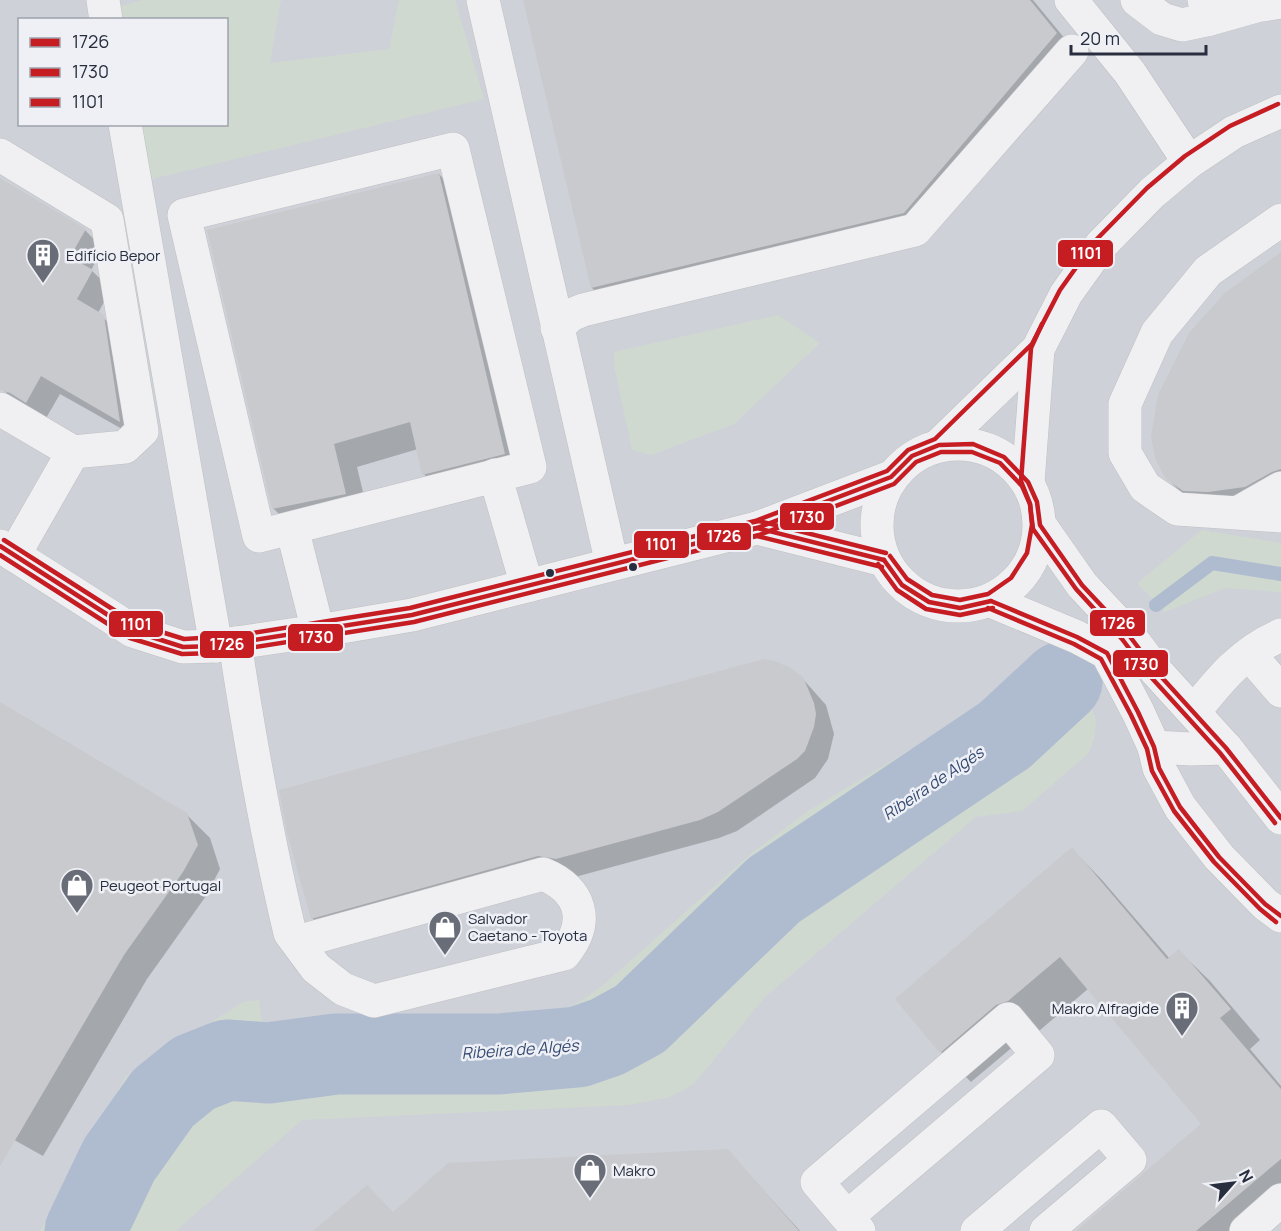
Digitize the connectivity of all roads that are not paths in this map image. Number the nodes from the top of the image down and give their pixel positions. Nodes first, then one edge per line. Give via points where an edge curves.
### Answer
1 (103, 0) edge
2 (483, 0) edge
3 (1071, 0) edge
4 (1137, 0) edge
5 (1281, 2) edge
6 (1207, 10) edge
7 (106, 18) edge
8 (1072, 51) dead end
9 (1281, 111) edge
10 (125, 126) edge
11 (0, 155) edge
12 (1189, 162) junction
13 (1281, 220) edge
14 (557, 328) junction
15 (1038, 349) junction
16 (0, 409) edge
17 (939, 445) junction
18 (73, 452) junction
19 (495, 476) junction
20 (891, 477) junction
21 (1028, 482) junction
22 (1281, 488) edge
23 (1239, 512) junction
24 (1281, 516) edge
25 (1040, 525) junction
26 (292, 528) junction
27 (757, 528) junction
28 (7, 551) edge
29 (884, 560) junction
30 (612, 564) junction
31 (527, 586) junction
32 (991, 600) junction
33 (318, 631) junction
34 (1281, 635) edge
35 (226, 644) junction
36 (1249, 654) junction
37 (1281, 691) edge
38 (1194, 711) junction
39 (1154, 747) junction
40 (1226, 748) junction
41 (1281, 818) edge
42 (1281, 916) edge
43 (297, 942) junction
44 (1281, 1200) edge
45 (853, 1224) edge
46 (977, 1231) edge
47 (1046, 1231) edge
48 (1246, 1231) edge

1 - 7 street
2 - 14 street
3 - 12 street via 1130,73
4 - 6 street via 1162,19 1182,25
5 - 6 street
8 - 14 street via 915,230 583,310
9 - 12 street via 1234,132
10 - 35 street
11 - 18 street via 108,220 142,431 125,447
12 - 15 street via 1101,244 1066,294
13 - 23 street via 1208,271 1157,333 1125,404 1125,453 1145,487 1177,509
14 - 30 street
15 - 17 street
15 - 21 street
16 - 18 street
17 - 20 street via 912,456
17 - 21 street via 973,444 1004,457
18 - 28 street
19 - 26 street
19 - 26 street via 530,467 453,150 184,215 259,536
19 - 31 street
20 - 27 street
20 - 29 street via 876,518
21 - 25 street via 1037,502
22 - 23 street
23 - 24 street
25 - 32 street via 1034,556 1017,583
25 - 38 street via 1082,585
26 - 33 street
27 - 29 street
27 - 30 street
28 - 35 street via 133,631 183,647
29 - 32 street via 902,585 929,602 960,608
30 - 31 street
31 - 33 street via 412,615
32 - 39 street via 1107,653
33 - 35 street
34 - 36 street
35 - 43 street via 272,859 290,933
36 - 37 street
36 - 38 street via 1230,668
38 - 40 street
39 - 40 street
39 - 42 street via 1159,768 1187,816 1219,857
40 - 41 street
43 - 43 street via 316,968 343,989 374,1000 564,954 577,934 578,910 572,894 559,881 543,874
44 - 48 street
45 - 45 street via 818,1182 1008,1019 1038,1055
46 - 47 street via 1101,1126 1130,1160

